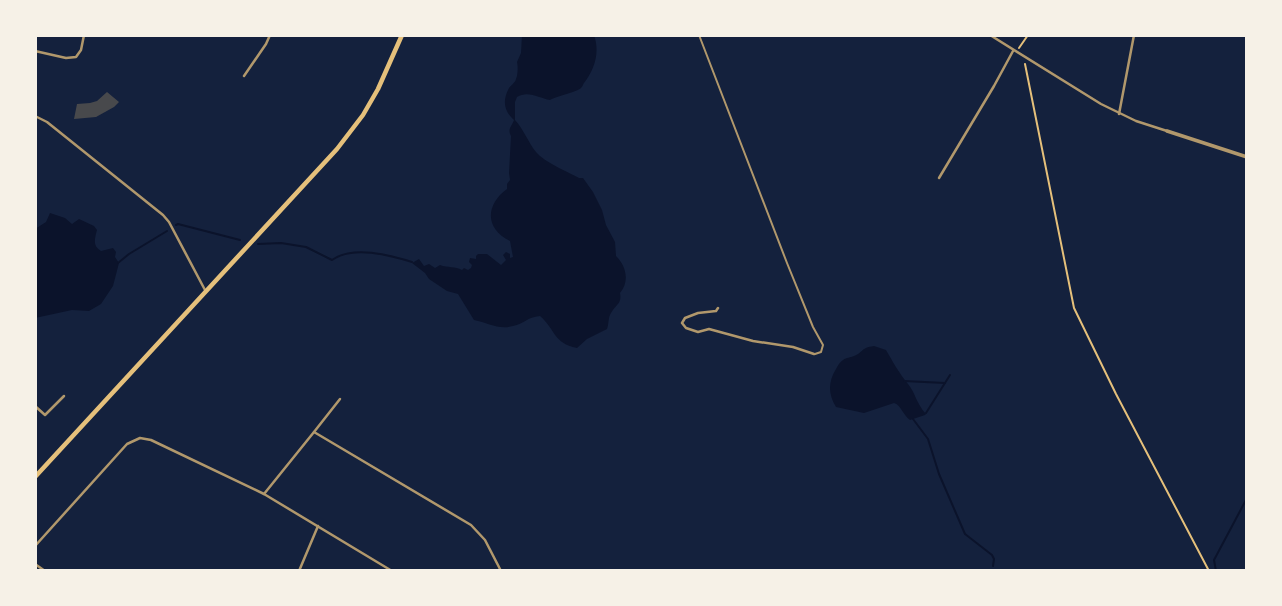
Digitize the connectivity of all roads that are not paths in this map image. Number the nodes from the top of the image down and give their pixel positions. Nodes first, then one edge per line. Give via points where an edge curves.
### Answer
1 (84, 35) edge
2 (270, 35) edge
3 (400, 35) edge
4 (699, 35) edge
5 (990, 35) edge
6 (1134, 35) edge
7 (35, 51) edge
8 (1015, 51) junction
9 (1052, 75) junction
10 (244, 76) dead end
11 (1049, 80) dead end
12 (1119, 114) junction
13 (35, 116) edge
14 (1167, 131) joint
15 (1247, 157) edge
16 (939, 178) dead end
17 (206, 292) junction
18 (718, 308) dead end
19 (814, 354) joint
20 (64, 396) dead end
21 (340, 399) dead end
22 (36, 408) edge
23 (314, 432) junction
24 (35, 477) edge
25 (264, 494) junction
26 (318, 526) junction
27 (35, 546) edge
28 (35, 564) edge
29 (45, 571) edge
30 (299, 571) edge
31 (392, 571) edge
32 (501, 571) edge

1 - 7 street via 76,57
2 - 10 street
3 - 17 main road via 363,115
4 - 19 lane via 823,345 821,352
5 - 8 street
6 - 12 street
8 - 9 street
8 - 16 street
9 - 11 street
9 - 12 street
12 - 14 street
13 - 17 street via 163,215
14 - 15 street
17 - 24 main road
18 - 19 street via 685,318 683,325 698,332 709,329
20 - 22 street via 46,415
21 - 23 street
23 - 25 street
23 - 32 street via 471,526 485,540
25 - 26 street
25 - 27 street via 140,438 127,444
26 - 30 street
26 - 31 street
28 - 29 street

